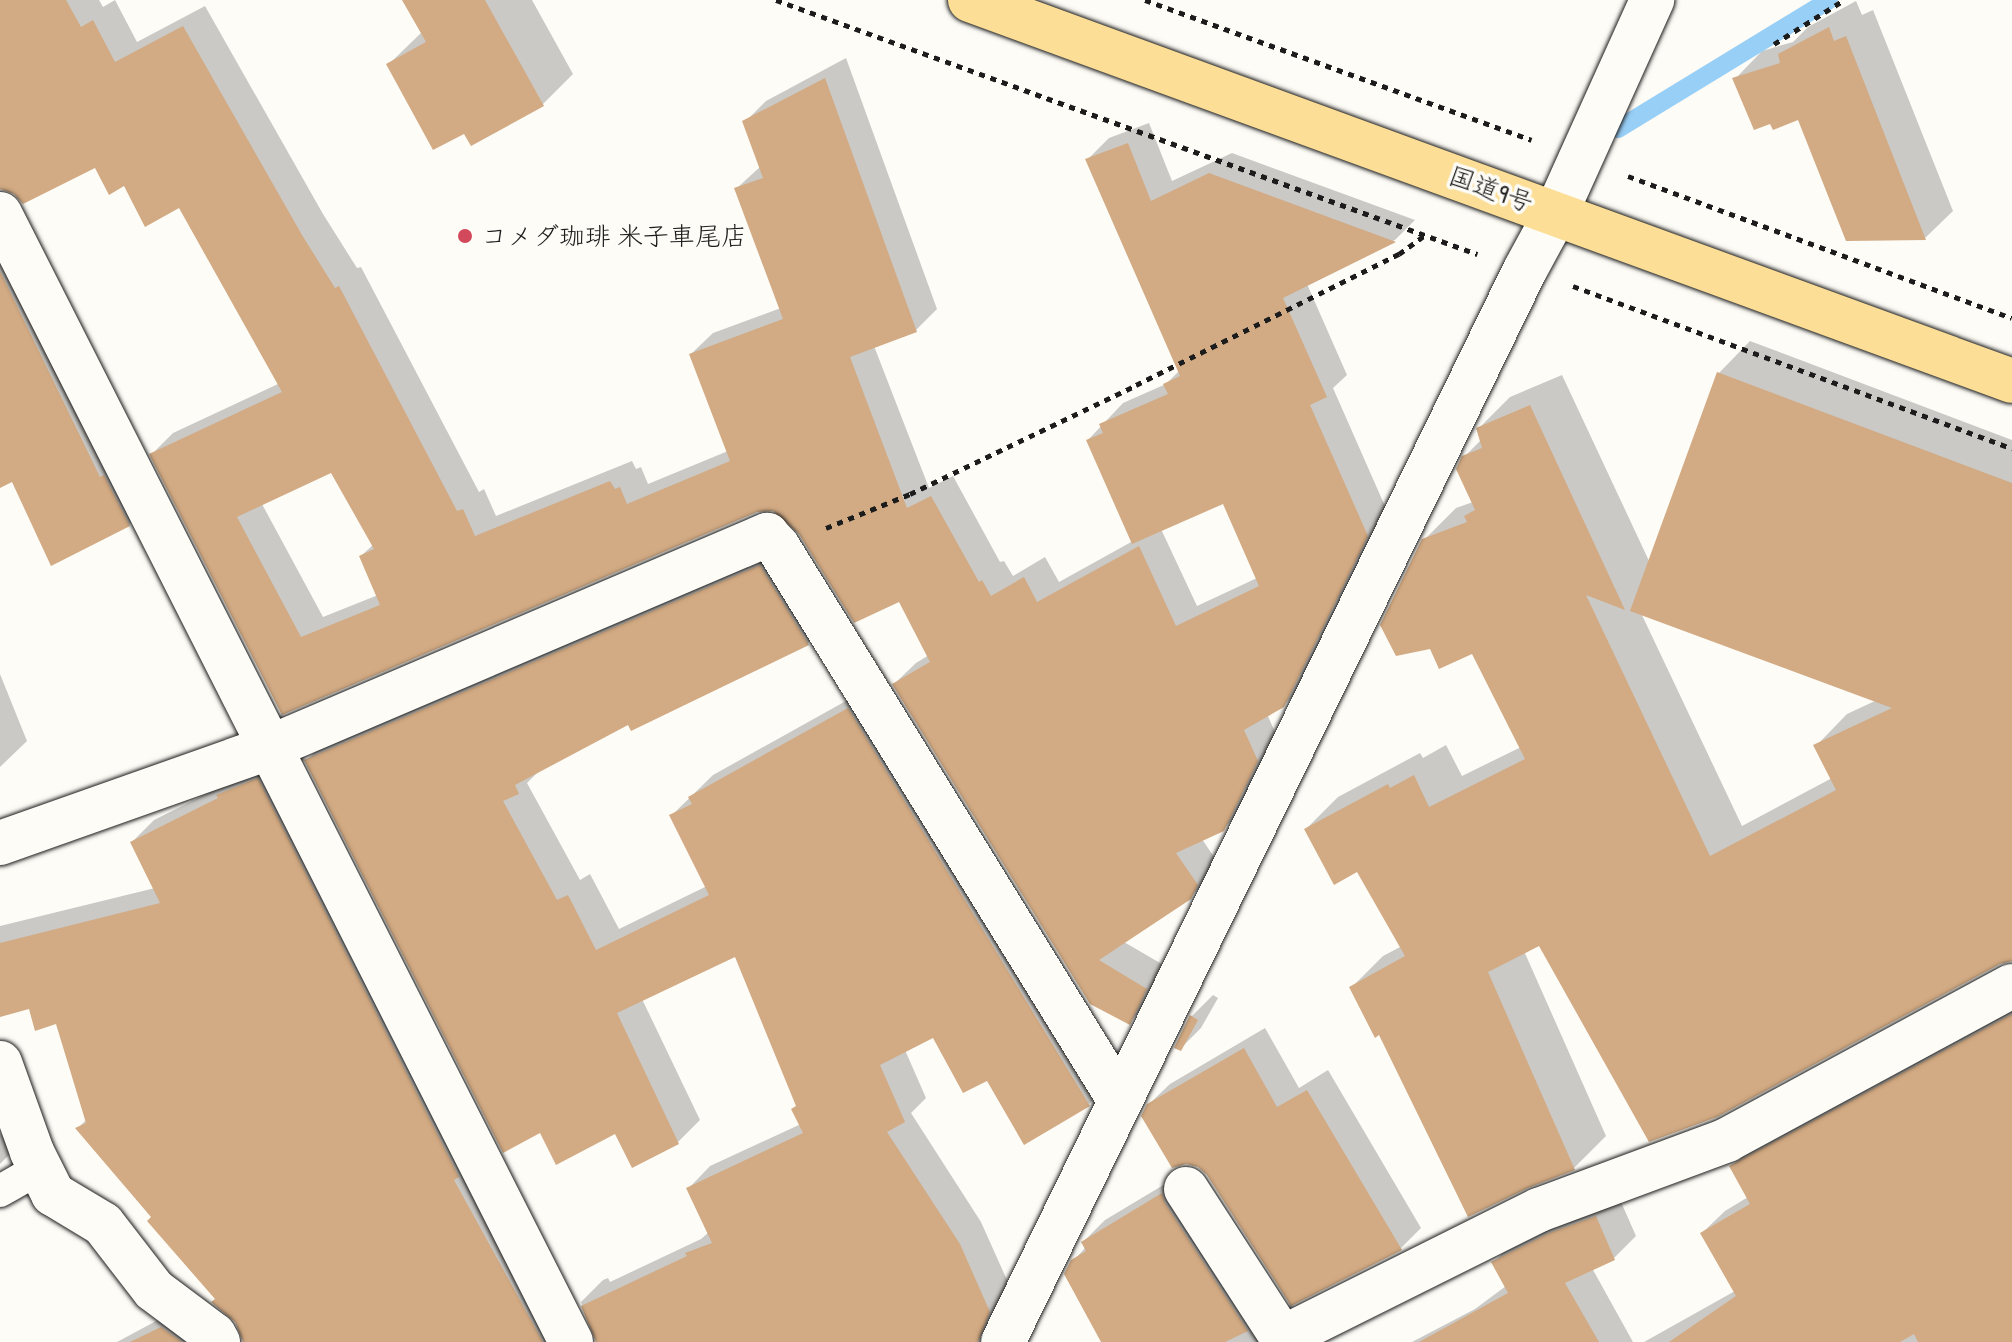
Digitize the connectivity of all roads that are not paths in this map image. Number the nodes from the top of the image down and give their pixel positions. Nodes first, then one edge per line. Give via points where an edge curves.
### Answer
1 (970, 0) edge
2 (1652, 0) edge
3 (1556, 213) junction
4 (0, 214) edge
5 (2012, 381) edge
6 (268, 748) junction
7 (0, 843) edge
8 (2012, 986) edge
9 (0, 1063) edge
10 (1120, 1101) junction
11 (40, 1168) junction
12 (1186, 1189) dead end
13 (0, 1191) edge
14 (1283, 1340) edge
15 (218, 1342) edge
16 (571, 1342) edge
17 (1003, 1342) edge

1 - 3 highway, 国道9号
2 - 3 street
3 - 5 highway, 国道9号
3 - 10 street
4 - 6 street
6 - 7 street
6 - 10 street via 767,535
6 - 16 street
8 - 14 street via 1727,1140 1539,1210
9 - 11 street
10 - 17 street
11 - 13 lane
11 - 15 street via 53,1194 103,1224 154,1290
12 - 14 street

